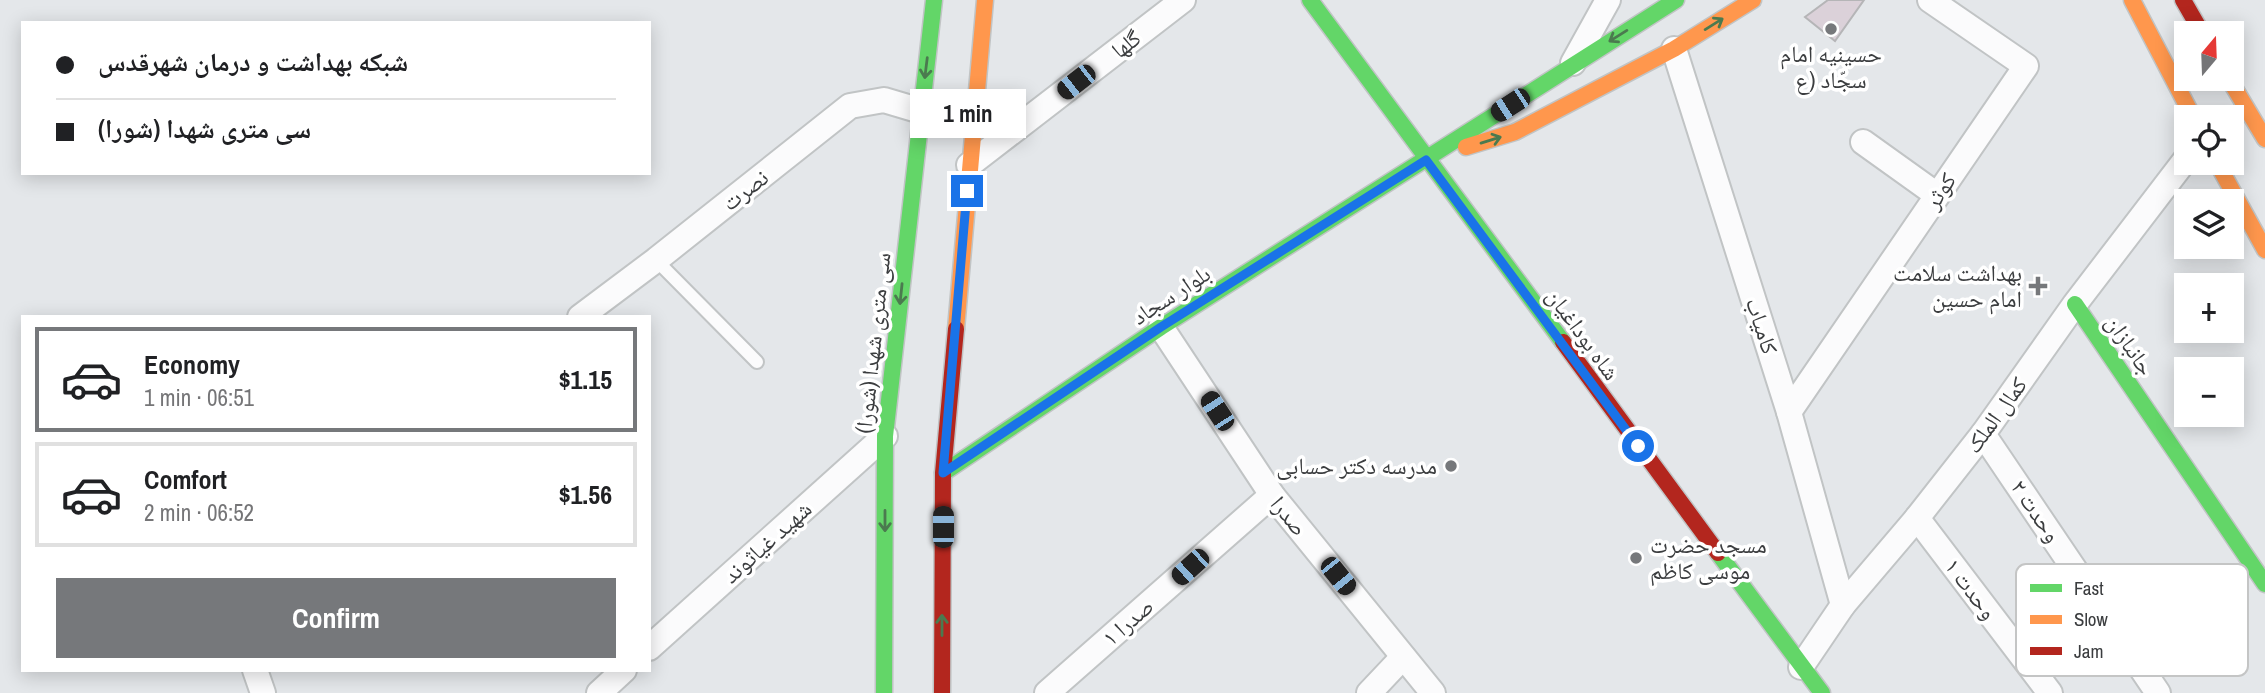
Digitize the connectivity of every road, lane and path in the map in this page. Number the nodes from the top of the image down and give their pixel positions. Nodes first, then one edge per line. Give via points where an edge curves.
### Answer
1 (934, 0) edge
2 (985, 0) edge
3 (1183, 0) edge
4 (1310, 0) edge
5 (1608, 0) edge
6 (1676, 0) edge
7 (1753, 0) edge
8 (1930, 0) edge
9 (2132, 0) edge
10 (2183, 0) edge
11 (2195, 21) edge
12 (1674, 49) junction
13 (1573, 64) junction
14 (2236, 91) edge
15 (2187, 105) edge
16 (921, 111) junction
17 (2265, 139) edge
18 (1863, 142) dead end
19 (1426, 160) junction
20 (969, 165) junction
21 (2174, 175) edge
22 (2224, 175) edge
23 (1937, 195) junction
24 (2265, 250) edge
25 (656, 260) junction
26 (2075, 304) junction
27 (583, 315) edge
28 (1161, 327) junction
29 (757, 362) dead end
30 (1789, 412) junction
31 (1983, 434) junction
32 (885, 436) junction
33 (943, 473) junction
34 (1272, 495) junction
35 (1917, 518) junction
36 (2071, 564) edge
37 (2265, 584) edge
38 (1843, 605) junction
39 (651, 646) edge
40 (2016, 648) edge
41 (1403, 657) junction
42 (1801, 667) junction
43 (256, 672) edge
44 (622, 672) edge
45 (2037, 676) edge
46 (2147, 676) edge
47 (263, 693) edge
48 (599, 693) edge
49 (884, 693) edge
50 (942, 693) edge
51 (1048, 693) edge
52 (1369, 693) edge
53 (1433, 693) edge
54 (1822, 693) edge
55 (2050, 693) edge
56 (2158, 693) edge

1 -> 16 main road, سی متری شهدا (شورا)
2 - 20 main road
3 - 20 street, گلها
4 - 19 main road, شاه بوداغیان
5 - 13 street
6 -> 13 main road, بلوار سجاد
12 -> 7 main road, بلوار سجاد
8 - 23 street, کوثر via 2026,66
9 - 15 main road
10 - 11 main road
19 -> 12 main road, بلوار سجاد via 1515,132
12 - 30 street, کامیاب
13 - 19 main road, بلوار سجاد
14 - 17 main road
16 - 25 street, نصرت via 884,100 850,106
16 -> 32 main road, سی متری شهدا (شورا)
18 - 23 street
19 - 28 main road, بلوار سجاد
19 - 42 main road, شاه بوداغیان
20 - 33 main road
21 - 26 street, کمال الملک
22 - 24 main road
23 - 30 street, کوثر
25 - 27 street, نصرت
25 - 29 lane
26 - 31 street, کمال الملک
26 - 37 main road, جانبازان
28 - 33 main road, بلوار سجاد
28 - 34 street, صدرا
30 - 38 street, کامیاب
31 - 35 street, کمال الملک
31 - 36 street, وحدت ۲
32 - 39 street, شهید غیاثوند
32 -> 49 main road, سی متری شهدا (شورا)
50 -> 33 main road
34 - 41 street, صدرا
34 - 51 street, صدرا ۱
35 - 38 street, کمال الملک
35 - 40 street, وحدت ۱
38 - 42 street, کمال الملک
41 - 52 street
41 - 53 street, صدرا
42 - 54 main road, شاه بوداغیان
43 - 47 street
44 - 48 street
45 - 55 street, وحدت ۱
46 - 56 street, وحدت ۲

